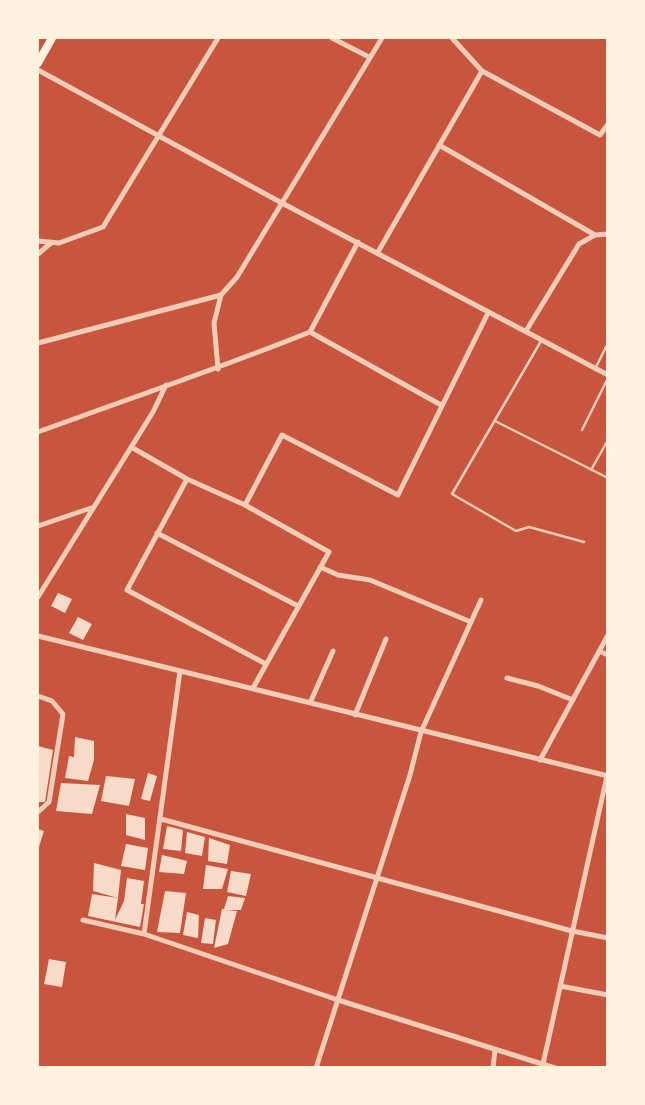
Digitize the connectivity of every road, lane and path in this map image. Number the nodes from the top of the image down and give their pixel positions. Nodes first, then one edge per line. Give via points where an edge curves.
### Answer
1 (52, 38) edge
2 (218, 38) edge
3 (332, 38) edge
4 (382, 38) edge
5 (452, 38) edge
6 (369, 57) junction
7 (38, 63) edge
8 (38, 70) edge
9 (482, 71) junction
10 (608, 124) edge
11 (157, 136) junction
12 (439, 145) junction
13 (280, 202) junction
14 (608, 234) edge
15 (595, 235) junction
16 (38, 241) edge
17 (358, 242) junction
18 (51, 243) junction
19 (378, 252) junction
20 (38, 254) edge
21 (221, 295) junction
22 (488, 313) junction
23 (526, 331) junction
24 (310, 332) junction
25 (542, 340) junction
26 (38, 343) edge
27 (608, 343) edge
28 (218, 369) junction
29 (595, 369) junction
30 (608, 376) edge
31 (166, 385) junction
32 (441, 405) junction
33 (494, 421) junction
34 (582, 430) dead end
35 (38, 432) edge
36 (608, 440) edge
37 (131, 447) junction
38 (591, 470) junction
39 (608, 478) edge
40 (187, 479) junction
41 (245, 505) junction
42 (91, 508) junction
43 (38, 526) edge
44 (157, 533) junction
45 (584, 542) dead end
46 (320, 567) junction
47 (38, 597) edge
48 (481, 600) dead end
49 (298, 606) junction
50 (471, 622) junction
51 (608, 635) edge
52 (38, 636) edge
53 (386, 639) dead end
54 (333, 651) dead end
55 (599, 651) junction
56 (608, 655) edge
57 (266, 664) junction
58 (180, 670) junction
59 (507, 678) dead end
60 (253, 688) junction
61 (38, 696) edge
62 (573, 700) junction
63 (310, 703) junction
64 (355, 715) junction
65 (421, 732) junction
66 (540, 760) junction
67 (607, 776) edge
68 (38, 812) edge
69 (161, 819) junction
70 (377, 877) junction
71 (83, 920) dead end
72 (572, 931) junction
73 (144, 934) junction
74 (608, 938) edge
75 (560, 986) junction
76 (608, 995) edge
77 (338, 1000) junction
78 (495, 1050) junction
79 (542, 1064) junction
80 (316, 1068) edge
81 (493, 1068) edge
82 (555, 1068) edge

1 - 7 main road
2 - 11 street
3 - 6 street
4 - 6 street
5 - 9 street
6 - 13 street
8 - 11 street
9 - 10 street via 600,135
9 - 12 street
11 - 13 street
11 - 18 street via 103,227
12 - 15 street
12 - 19 street
13 - 17 street
13 - 21 street via 237,277
14 - 15 street
15 - 23 street via 579,244
16 - 18 street
17 - 19 street
17 - 24 street
18 - 20 street
19 - 22 street
21 - 26 street
21 - 28 street via 214,323
22 - 23 street
22 - 32 street
23 - 25 street
24 - 28 street
24 - 32 street
25 - 29 street
25 - 33 lane
27 - 29 lane
28 - 31 street
29 - 30 street
30 - 34 lane
31 - 35 street
31 - 37 street
32 - 41 street via 398,495 282,435
33 - 38 lane
33 - 45 lane via 452,494 516,531 529,527
36 - 38 lane
37 - 40 street
37 - 42 street
38 - 39 lane
40 - 41 street
40 - 44 street
41 - 46 street via 328,552
42 - 43 street
42 - 47 street
44 - 49 street
44 - 57 street via 127,590
46 - 49 street
46 - 50 street via 338,575 370,580
48 - 50 street
49 - 57 street
50 - 65 street
51 - 55 street
52 - 58 street
53 - 64 street
54 - 63 street
55 - 56 street
55 - 62 street
57 - 60 street
58 - 60 street
58 - 69 street
59 - 62 street
60 - 63 street
61 - 68 street via 52,701 64,714 49,802
62 - 66 street
63 - 64 street
64 - 65 street
65 - 66 street
65 - 70 street
66 - 67 street
67 - 72 street
69 - 70 street
69 - 73 street
70 - 72 street
70 - 77 street
71 - 73 street
72 - 74 street
72 - 75 street
73 - 77 street
75 - 76 street
75 - 79 street
77 - 78 street
77 - 80 street
78 - 79 street
78 - 81 street
79 - 82 street

